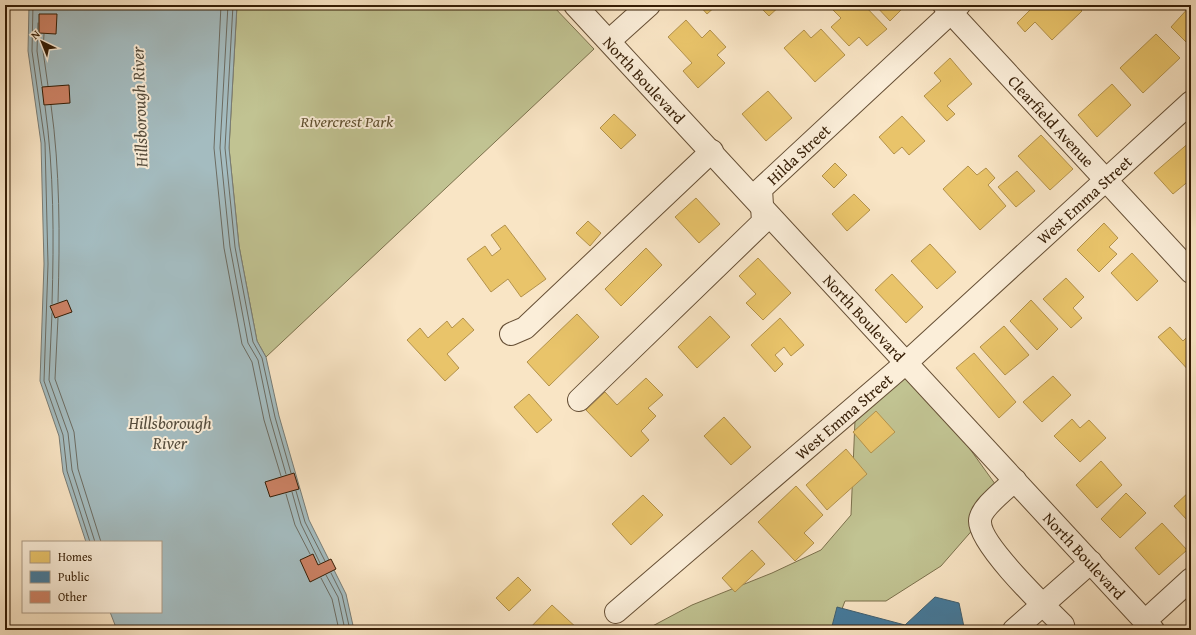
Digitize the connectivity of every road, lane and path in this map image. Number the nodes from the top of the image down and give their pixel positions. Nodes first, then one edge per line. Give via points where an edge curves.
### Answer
1 (575, 5) edge
2 (649, 5) edge
3 (951, 8) edge
4 (609, 41) junction
5 (1191, 102) edge
6 (712, 152) junction
7 (1106, 180) junction
8 (763, 207) junction
9 (1191, 272) edge
10 (511, 334) dead end
11 (907, 362) junction
12 (579, 400) dead end
13 (1015, 480) junction
14 (1091, 562) junction
15 (1191, 579) edge
16 (1043, 605) junction
17 (616, 612) dead end
18 (1149, 626) edge
19 (1014, 630) edge
20 (1064, 630) edge

1 - 4 street, North Boulevard
2 - 4 street
3 - 7 street, Clearfield Avenue
3 - 8 street, Hilda Street via 761,189
4 - 6 street, North Boulevard
5 - 7 street, West Emma Street
6 - 8 street, North Boulevard
6 - 10 street via 525,328
7 - 9 street, Clearfield Avenue
7 - 11 street, West Emma Street
8 - 11 street, North Boulevard
8 - 12 street, Hilda Street via 763,222
11 - 13 street, North Boulevard
11 - 17 street, West Emma Street
13 - 14 street, North Boulevard
13 - 16 street via 982,511 980,521 983,532 995,552
14 - 16 street
14 - 18 street, North Boulevard
15 - 18 street
16 - 19 street
16 - 20 street via 1063,625

